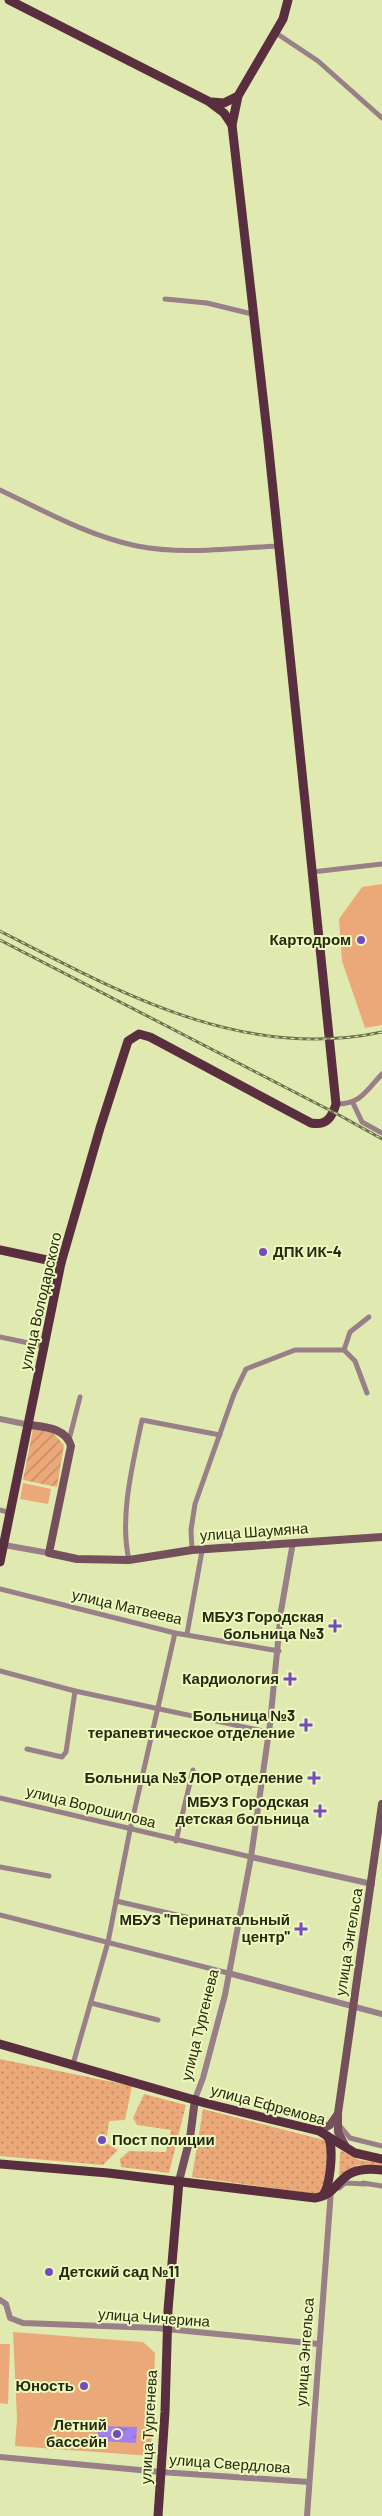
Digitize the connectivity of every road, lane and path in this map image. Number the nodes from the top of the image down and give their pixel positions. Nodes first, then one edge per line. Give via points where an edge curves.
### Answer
1 (10, 0) edge
2 (288, 0) edge
3 (276, 33) junction
4 (238, 96) junction
5 (208, 101) junction
6 (382, 118) edge
7 (232, 125) junction
8 (165, 299) dead end
9 (252, 314) junction
10 (0, 490) edge
11 (278, 546) junction
12 (382, 864) edge
13 (312, 872) junction
14 (382, 1074) edge
15 (353, 1103) junction
16 (336, 1104) junction
17 (382, 1133) edge
18 (0, 1250) edge
19 (61, 1263) junction
20 (369, 1317) dead end
21 (0, 1337) edge
22 (43, 1346) junction
23 (344, 1350) junction
24 (367, 1393) dead end
25 (80, 1397) dead end
26 (0, 1419) edge
27 (30, 1425) junction
28 (220, 1435) junction
29 (69, 1440) junction
30 (0, 1510) edge
31 (12, 1513) junction
32 (382, 1537) edge
33 (293, 1542) junction
34 (4, 1545) junction
35 (192, 1550) junction
36 (202, 1551) dead end
37 (49, 1553) junction
38 (130, 1560) junction
39 (0, 1562) edge
40 (0, 1589) edge
41 (175, 1632) junction
42 (187, 1634) junction
43 (279, 1651) junction
44 (0, 1672) edge
45 (75, 1691) junction
46 (158, 1708) junction
47 (268, 1732) junction
48 (27, 1749) dead end
49 (193, 1770) dead end
50 (0, 1798) edge
51 (382, 1804) edge
52 (130, 1830) junction
53 (176, 1841) junction
54 (251, 1857) junction
55 (0, 1867) edge
56 (49, 1876) dead end
57 (372, 1884) junction
58 (116, 1900) junction
59 (0, 1915) edge
60 (190, 1918) dead end
61 (108, 1942) junction
62 (228, 1973) junction
63 (90, 2003) junction
64 (352, 2007) junction
65 (382, 2014) edge
66 (158, 2020) dead end
67 (0, 2044) edge
68 (73, 2064) junction
69 (195, 2099) junction
70 (338, 2113) junction
71 (320, 2131) junction
72 (382, 2146) edge
73 (346, 2147) junction
74 (378, 2158) edge
75 (0, 2164) edge
76 (377, 2169) edge
77 (179, 2181) junction
78 (366, 2184) junction
79 (382, 2186) edge
80 (334, 2187) junction
81 (318, 2197) junction
82 (328, 2208) junction
83 (0, 2300) edge
84 (168, 2330) junction
85 (319, 2344) junction
86 (0, 2457) edge
87 (161, 2472) junction
88 (309, 2482) junction
89 (158, 2516) edge
90 (307, 2516) edge

1 - 5 main road
2 - 3 main road
3 - 4 main road
3 - 6 street via 318,61
4 - 5 main road via 224,103
4 - 7 main road
5 - 7 main road via 224,113
7 - 9 main road
8 - 9 street via 207,303
9 - 11 main road
10 - 11 street via 91,533 138,546 179,551
11 - 13 main road
12 - 13 street
13 - 16 main road
14 - 15 street
15 - 16 street
15 - 17 street via 362,1122
16 - 19 main road, улица Володарского via 328,1120 311,1123 144,1034 131,1038 124,1051
18 - 19 main road
19 - 22 main road, улица Володарского
20 - 23 street via 350,1332
21 - 22 street
22 - 27 main road, улица Володарского
23 - 24 street via 355,1361
23 - 28 street via 295,1350 246,1370
25 - 29 street
26 - 27 street
27 - 29 main road via 56,1430
27 - 31 main road, улица Володарского
28 - 35 street via 194,1508
28 - 38 street via 142,1420 128,1498 127,1551
29 - 37 main road via 69,1459
30 - 31 street
31 - 34 main road, улица Володарского
32 - 33 main road, улица Шаумяна
33 - 35 main road, улица Шаумяна via 277,1546
33 - 43 street, улица Тургенева via 281,1610
34 - 37 street, улица Шаумяна
34 - 39 main road, улица Володарского
35 - 38 main road, улица Шаумяна
36 - 42 street
37 - 38 main road, улица Шаумяна via 77,1559
40 - 41 street, улица Матвеева
41 - 42 street, улица Матвеева
41 - 46 street
42 - 43 street, улица Матвеева
43 - 47 street, улица Тургенева
44 - 45 street
45 - 46 street
45 - 48 street via 66,1752 62,1758
46 - 47 street
46 - 52 street
47 - 54 street, улица Тургенева
49 - 53 street
50 - 52 street, улица Ворошилова
51 - 57 main road, улица Энгельса
52 - 53 street, улица Ворошилова
52 - 58 street
53 - 54 street, улица Ворошилова
54 - 57 street, улица Ворошилова
54 - 62 street, улица Тургенева
55 - 56 street
57 - 64 main road, улица Энгельса
58 - 60 street
58 - 61 street
59 - 61 street
61 - 62 street
61 - 63 street
62 - 64 street
62 - 69 street, улица Тургенева
63 - 66 street
63 - 68 street
64 - 65 street
64 - 70 main road, улица Энгельса
67 - 68 main road, улица Ефремова
68 - 69 main road, улица Ефремова
69 - 71 main road, улица Ефремова
69 - 77 main road, улица Тургенева via 190,2138
70 - 71 main road
70 - 72 street, улица Ефремова via 341,2130 347,2137
70 - 73 main road, улица Энгельса via 338,2132
71 - 73 main road, улица Ефремова
71 - 81 main road via 332,2144 328,2186
73 - 74 main road, улица Ефремова via 360,2155
75 - 77 main road
76 - 80 main road via 360,2168
77 - 81 main road
77 - 84 main road, улица Тургенева
78 - 79 street
78 - 80 street via 346,2181
78 - 82 street via 342,2185
80 - 81 main road
80 - 82 street, улица Энгельса
81 - 82 street
82 - 85 street, улица Энгельса
83 - 84 street, улица Чичерина via 6,2304 10,2318 23,2323
84 - 85 street, улица Чичерина
84 - 87 main road, улица Тургенева
85 - 88 street, улица Энгельса
86 - 87 street, улица Свердлова
87 - 88 street, улица Свердлова
87 - 89 main road, улица Тургенева
88 - 90 street, улица Энгельса

